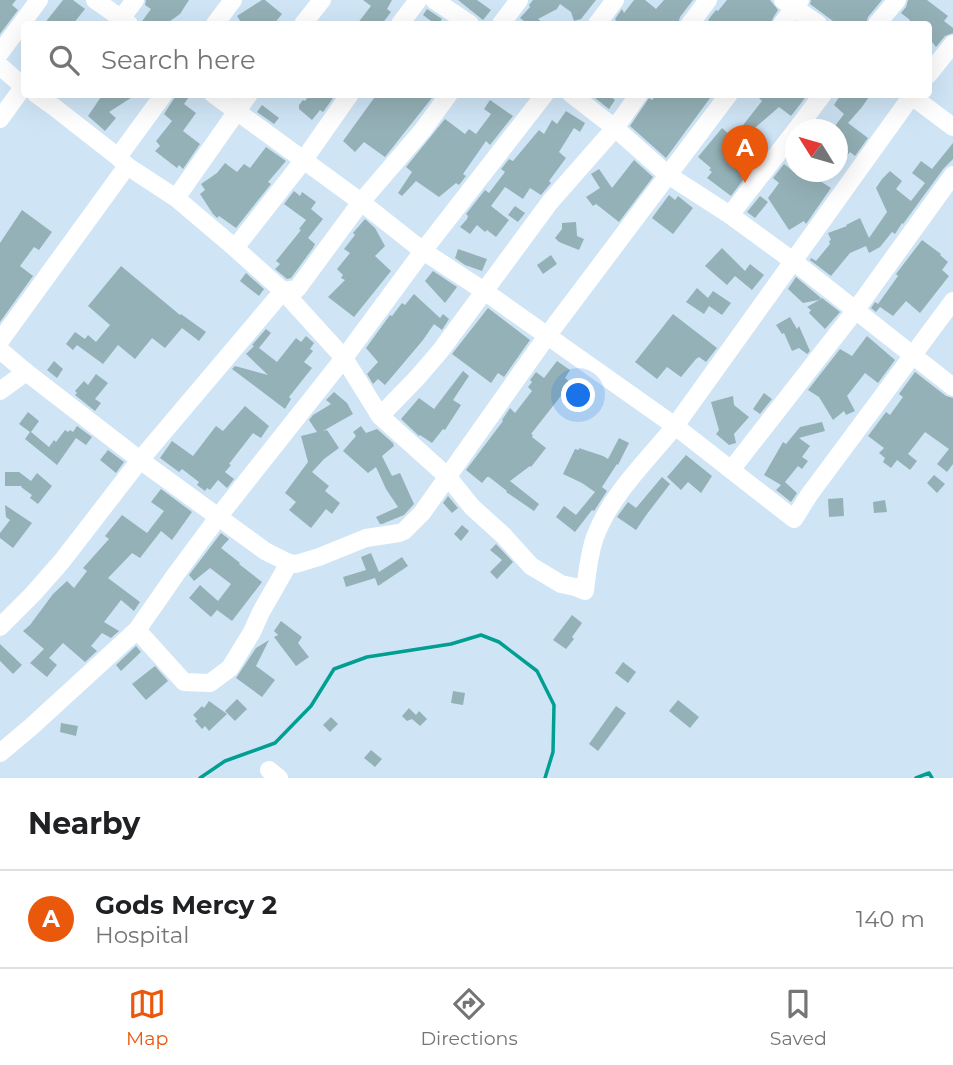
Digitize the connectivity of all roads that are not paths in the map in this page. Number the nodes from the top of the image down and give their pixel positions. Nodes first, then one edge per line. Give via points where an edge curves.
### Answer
1 (39, 0) edge
2 (94, 0) edge
3 (135, 0) edge
4 (233, 0) edge
5 (322, 0) edge
6 (418, 0) edge
7 (434, 0) edge
8 (519, 0) edge
9 (615, 0) edge
10 (708, 0) edge
11 (897, 0) edge
12 (793, 3) edge
13 (24, 21) edge
14 (121, 21) edge
15 (123, 21) edge
16 (217, 21) edge
17 (305, 21) edge
18 (402, 21) edge
19 (466, 21) edge
20 (503, 21) edge
21 (599, 21) edge
22 (692, 21) edge
23 (784, 21) edge
24 (814, 21) edge
25 (880, 21) edge
26 (21, 24) edge
27 (953, 44) edge
28 (0, 53) edge
29 (0, 66) edge
30 (932, 71) edge
31 (21, 84) edge
32 (21, 91) edge
33 (162, 98) edge
34 (218, 98) edge
35 (246, 98) edge
36 (347, 98) edge
37 (446, 98) edge
38 (542, 98) edge
39 (576, 98) edge
40 (636, 98) edge
41 (726, 98) edge
42 (820, 98) edge
43 (909, 98) edge
44 (915, 98) edge
45 (59, 101) edge
46 (236, 112) junction
47 (0, 119) edge
48 (804, 119) edge
49 (953, 127) edge
50 (615, 128) junction
51 (785, 144) edge
52 (303, 161) junction
53 (123, 162) junction
54 (668, 175) junction
55 (953, 175) edge
56 (176, 198) junction
57 (361, 202) junction
58 (730, 215) junction
59 (235, 248) junction
60 (423, 251) junction
61 (793, 261) junction
62 (283, 291) junction
63 (484, 291) junction
64 (953, 301) edge
65 (855, 311) junction
66 (547, 336) junction
67 (0, 341) edge
68 (0, 350) edge
69 (912, 355) junction
70 (344, 358) junction
71 (26, 372) junction
72 (953, 387) edge
73 (0, 391) edge
74 (380, 416) junction
75 (675, 426) junction
76 (140, 460) junction
77 (731, 470) junction
78 (448, 477) junction
79 (219, 516) junction
80 (289, 564) junction
81 (0, 627) edge
82 (137, 630) junction
83 (0, 753) edge

1 - 13 street
2 - 14 street
3 - 15 street
4 - 16 street
5 - 17 street
6 - 18 street
7 - 19 street
8 - 20 street
9 - 21 street
10 - 22 street
11 - 25 street
12 - 23 street
12 - 24 street
26 - 28 street
27 - 30 street
29 - 31 street
32 - 47 street
33 - 53 street
34 - 46 street
35 - 46 street
36 - 52 street
37 - 57 street
38 - 60 street
39 - 50 street
40 - 50 street
41 - 54 street
42 - 48 street
43 - 61 street
44 - 49 street
45 - 53 street
46 - 52 street
46 - 56 street
50 - 54 street
50 - 63 street via 550,202
51 - 58 street
52 - 57 street
52 - 59 street
53 - 56 street
53 - 67 street
54 - 58 street
54 - 66 street
55 - 65 street
56 - 59 street
57 - 60 street
57 - 62 street via 297,289
58 - 61 street
59 - 62 street
60 - 63 street
60 - 70 street
61 - 65 street
61 - 75 street
62 - 70 street
62 - 76 street
63 - 66 street
63 - 74 street via 441,350
64 - 69 street
65 - 69 street
65 - 77 street
66 - 75 street
66 - 78 street
68 - 71 street
69 - 72 street
69 - 77 street via 794,519
70 - 74 street
70 - 79 street
71 - 73 street
71 - 76 street
74 - 78 street
75 - 77 street
75 - 78 street via 609,509 594,538 584,591 531,566
76 - 79 street
76 - 81 street via 62,561
78 - 80 street via 404,531 366,538
79 - 80 street
79 - 82 street
80 - 82 street via 230,668 210,683 184,682
82 - 83 street

